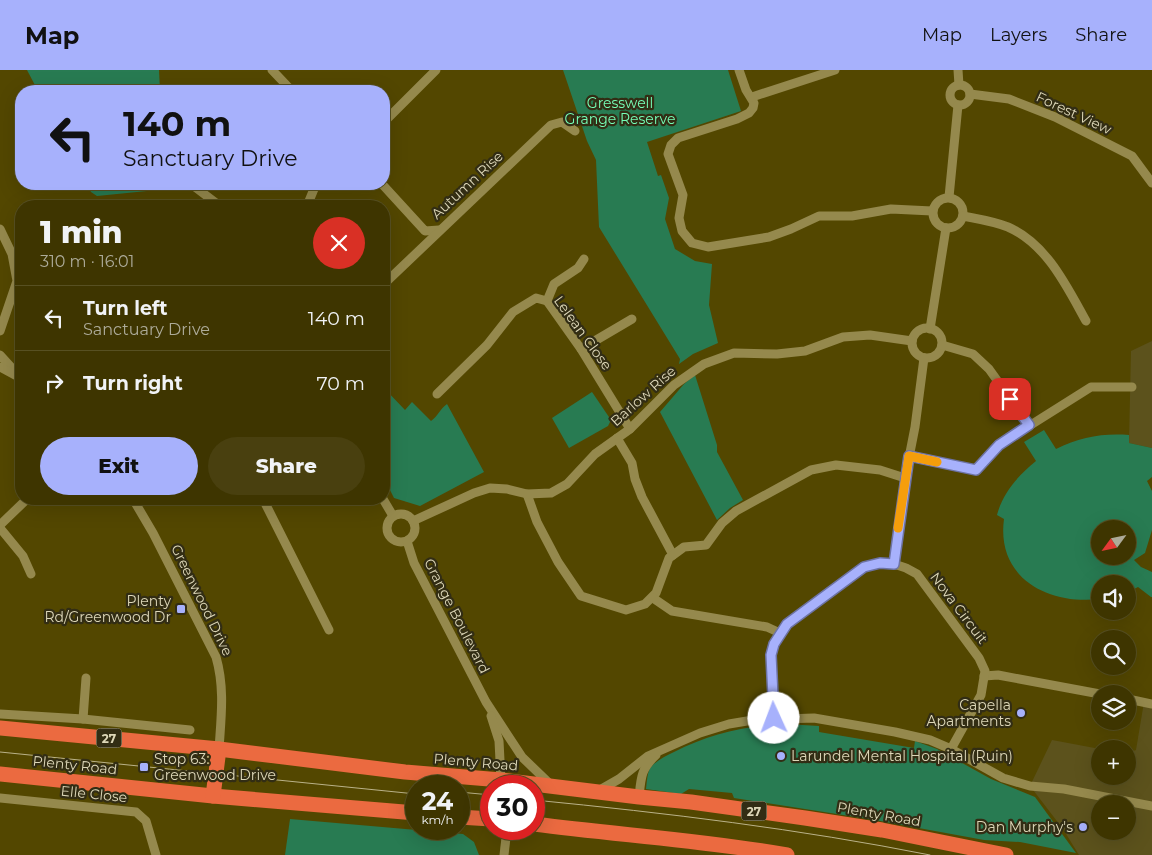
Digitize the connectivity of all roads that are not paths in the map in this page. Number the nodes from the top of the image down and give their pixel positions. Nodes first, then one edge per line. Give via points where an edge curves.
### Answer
1 (272, 70) edge
2 (436, 70) edge
3 (740, 70) edge
4 (835, 70) edge
5 (958, 70) edge
6 (286, 85) edge
7 (959, 85) junction
8 (970, 94) junction
9 (752, 97) junction
10 (958, 105) junction
11 (390, 116) edge
12 (574, 131) dead end
13 (1152, 183) edge
14 (199, 190) edge
15 (387, 190) edge
16 (949, 198) junction
17 (212, 200) edge
18 (932, 211) junction
19 (963, 216) junction
20 (946, 228) junction
21 (0, 229) edge
22 (439, 230) junction
23 (584, 259) dead end
24 (15, 270) edge
25 (390, 278) edge
26 (15, 286) edge
27 (547, 302) junction
28 (632, 319) dead end
29 (2, 320) edge
30 (1086, 321) dead end
31 (930, 328) junction
32 (0, 331) edge
33 (912, 341) junction
34 (942, 345) junction
35 (581, 349) junction
36 (0, 355) edge
37 (924, 358) junction
38 (0, 367) edge
39 (15, 371) edge
40 (15, 375) edge
41 (1132, 387) dead end
42 (437, 394) dead end
43 (1029, 425) junction
44 (630, 429) junction
45 (617, 438) junction
46 (909, 456) junction
47 (905, 478) junction
48 (527, 494) junction
49 (21, 505) edge
50 (136, 505) edge
51 (266, 505) edge
52 (387, 505) edge
53 (393, 516) junction
54 (413, 521) junction
55 (0, 527) edge
56 (407, 541) junction
57 (673, 555) junction
58 (894, 564) junction
59 (30, 574) dead end
60 (653, 598) junction
61 (329, 630) dead end
62 (780, 634) junction
63 (984, 676) junction
64 (86, 678) dead end
65 (1091, 692) edge
66 (1136, 701) edge
67 (486, 702) junction
68 (1152, 704) edge
69 (0, 714) edge
70 (774, 718) junction
71 (83, 719) junction
72 (146, 726) junction
73 (0, 728) edge
74 (190, 730) dead end
75 (161, 744) junction
76 (219, 749) junction
77 (951, 749) junction
78 (662, 750) junction
79 (0, 774) edge
80 (501, 775) edge
81 (480, 781) edge
82 (545, 786) edge
83 (551, 786) junction
84 (596, 792) junction
85 (214, 796) junction
86 (639, 797) junction
87 (0, 798) edge
88 (1152, 806) edge
89 (405, 812) edge
90 (545, 825) edge
91 (506, 840) edge
92 (156, 855) edge
93 (504, 855) edge
94 (787, 855) edge
95 (1006, 855) edge

1 - 6 street
2 - 11 street
3 - 9 street via 746,90
4 - 9 street
5 - 7 street
7 - 8 street via 966,87
7 - 10 street via 950,94
8 - 10 street via 966,103
8 - 13 street, Forest View via 1009,100 1055,117 1132,156
9 - 18 street via 753,108 744,116 678,138 671,145 668,154 682,195 682,231 692,243 708,247 769,237 819,216 852,216 890,209
10 - 16 street
12 - 22 street, Autumn Rise via 562,122 550,125
14 - 17 street
15 - 22 street, Autumn Rise via 425,231
16 - 18 street via 937,202
16 - 19 street via 962,206
18 - 20 street via 936,223
19 - 20 street via 957,225
19 - 30 street via 990,221 1024,236 1058,272
20 - 31 street
21 - 24 street via 12,254
22 - 25 street
23 - 27 street via 578,268 554,284
26 - 29 street
27 - 35 street, Lelean Close
27 - 42 street, Lelean Close via 536,298 513,312 487,345
28 - 35 street
29 - 32 street
31 - 33 street via 917,332
31 - 34 street via 939,334
33 - 37 street via 912,348
33 - 44 street, Barlow Rise via 870,335 843,337 805,351 734,353 704,364 674,385
34 - 37 street via 938,354
34 - 43 street via 973,354 989,369
35 - 44 street, Lelean Close
36 - 39 street
37 - 46 street
38 - 40 street
41 - 43 street via 1091,387
43 - 46 street via 999,445 976,470
44 - 45 street, Barlow Rise
45 - 48 street, Barlow Rise via 595,454 568,484 551,493
45 - 57 street via 632,463 642,497
46 - 47 street
47 - 57 street via 880,470 836,465 811,470 736,511 722,523 706,545 684,547
47 - 58 street
48 - 54 street, Barlow Rise via 490,488
48 - 60 street via 537,522 581,596 626,610
49 - 55 street
50 - 76 street, Greenwood Drive via 216,657 223,691
51 - 61 street
52 - 53 street
53 - 54 street via 402,514
53 - 56 street via 387,525 388,535 397,542
54 - 56 street via 413,535
55 - 59 street via 23,556
56 - 67 street, Grange Boulevard via 414,563
57 - 60 street
58 - 62 street, Nova Circuit via 864,567 787,624
58 - 63 street, Nova Circuit via 917,574 979,658
60 - 62 street via 672,611 767,627
62 - 70 street, Nova Circuit via 771,655
63 - 65 street via 998,675
63 - 77 street via 981,695
64 - 71 street
66 - 68 street
67 - 80 street, Grange Boulevard via 499,741
67 - 83 street, Grange Boulevard via 522,757
69 - 71 street
70 - 77 street via 814,718 860,725 930,740
70 - 78 street via 729,724
71 - 72 street
72 - 74 street
72 - 75 street
73 - 75 highway, Plenty Road / 27
75 - 76 highway, Plenty Road / 27
76 - 81 highway, Plenty Road / 27
76 - 85 highway
77 - 88 street via 1003,778 1030,786
78 - 84 street
78 - 86 street via 644,768
79 - 85 highway, Plenty Road
82 - 83 highway, Plenty Road / 27
83 - 84 highway, Plenty Road / 27
84 - 86 highway, Plenty Road / 27
85 - 89 highway, Plenty Road
86 - 95 highway, Plenty Road / 27 via 882,830
87 - 92 street, Elle Close via 136,812 146,821
90 - 94 highway
91 - 93 street

